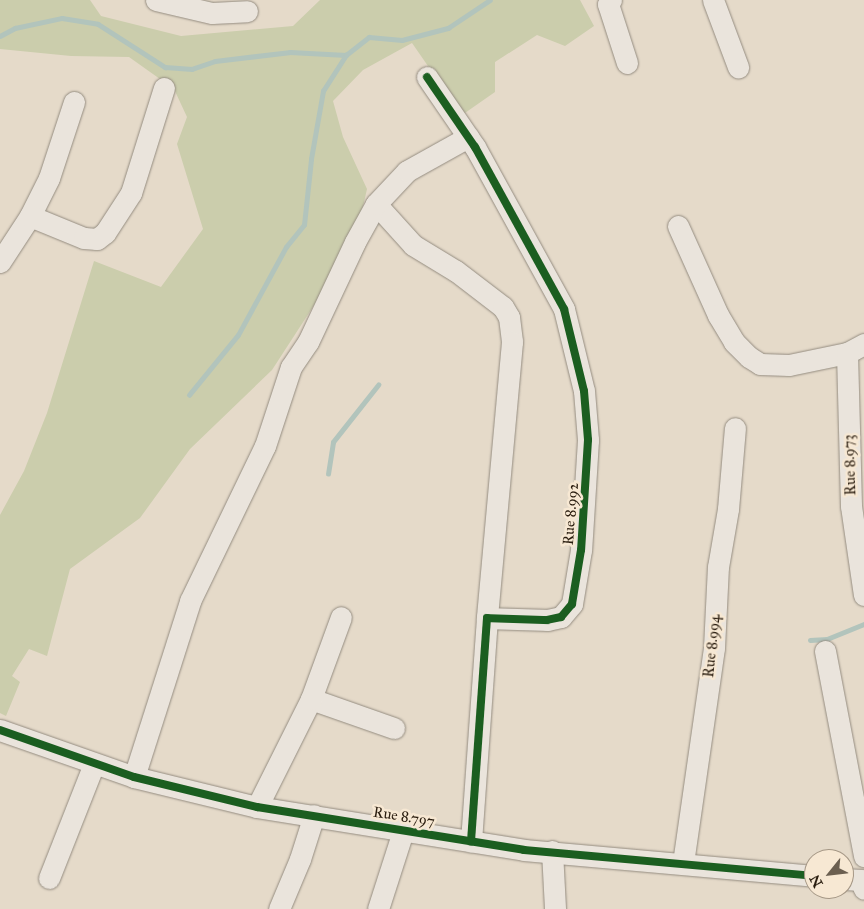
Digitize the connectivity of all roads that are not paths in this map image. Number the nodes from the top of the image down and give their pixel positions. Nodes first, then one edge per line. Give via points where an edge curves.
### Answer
1 (156, 0) edge
2 (610, 0) edge
3 (713, 0) edge
4 (247, 11) dead end
5 (627, 63) dead end
6 (738, 67) dead end
7 (428, 77) dead end
8 (164, 88) dead end
9 (74, 102) dead end
10 (468, 137) junction
11 (376, 204) junction
12 (30, 216) junction
13 (678, 226) dead end
14 (0, 262) edge
15 (855, 349) edge
16 (735, 428) dead end
17 (864, 595) edge
18 (341, 617) dead end
19 (487, 618) junction
20 (825, 651) dead end
21 (311, 699) junction
22 (394, 728) dead end
23 (0, 730) edge
24 (94, 764) junction
25 (134, 777) junction
26 (257, 806) junction
27 (314, 815) junction
28 (403, 832) junction
29 (471, 841) junction
30 (552, 851) junction
31 (864, 856) edge
32 (683, 864) junction
33 (804, 875) edge
34 (49, 878) dead end
35 (279, 909) edge
36 (378, 909) edge
37 (555, 909) edge

1 - 4 street via 212,13
2 - 5 street via 608,4
3 - 6 street
7 - 10 street
8 - 12 street via 131,193 105,233 97,239 84,238
9 - 12 street via 49,178
10 - 11 street via 407,172
10 - 19 street, Rue 8.992 via 564,309 584,391 588,440 581,550 572,604 561,618
11 - 19 street via 413,245 456,271 502,307 511,322 509,380
11 - 25 street via 308,342 291,367 265,446 190,601
12 - 14 street
13 - 15 street via 718,315 734,342 749,357 760,364 789,365
15 - 17 street, Rue 8.973 via 851,506
16 - 32 street, Rue 8.994 via 728,509 718,567 714,648
18 - 21 street
19 - 29 street
20 - 31 street
21 - 22 street
21 - 26 street
23 - 24 street, Rue 8.797
24 - 25 street, Rue 8.797
24 - 34 street
25 - 26 street, Rue 8.797
26 - 27 street, Rue 8.797
27 - 28 street, Rue 8.797
27 - 35 street
28 - 29 street, Rue 8.797
28 - 36 street
29 - 30 street, Rue 8.797
30 - 32 street, Rue 8.797
30 - 37 street
32 - 33 street, Rue 8.797

